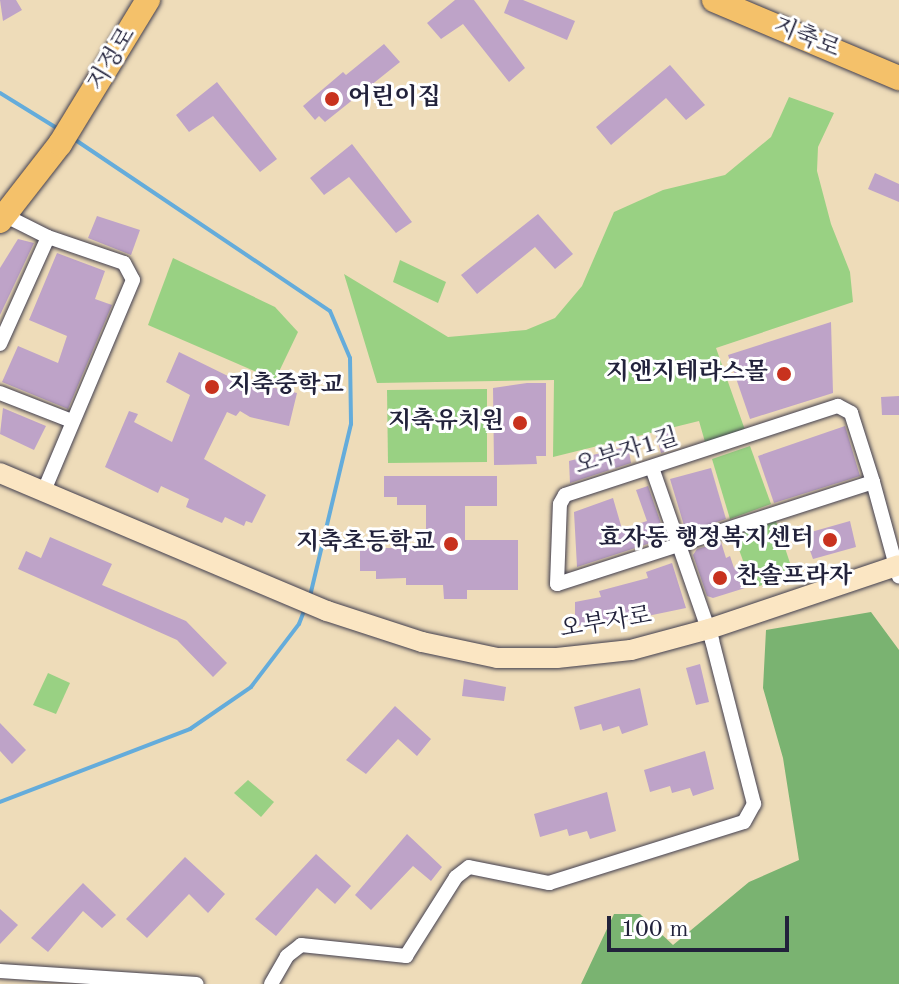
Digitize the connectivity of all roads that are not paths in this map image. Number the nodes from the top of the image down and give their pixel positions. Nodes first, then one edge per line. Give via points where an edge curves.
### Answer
1 (148, 0) edge
2 (714, 0) edge
3 (899, 78) edge
4 (2, 218) edge
5 (48, 237) junction
6 (0, 344) edge
7 (0, 393) edge
8 (72, 421) junction
9 (652, 468) junction
10 (0, 473) edge
11 (873, 482) junction
12 (43, 493) junction
13 (681, 544) junction
14 (898, 569) edge
15 (709, 629) junction
16 (0, 971) edge
17 (197, 984) edge
18 (271, 984) edge

1 - 4 main road, 지정로 via 60,144
2 - 3 main road, 지축로
4 - 5 street
5 - 6 street
5 - 8 street via 124,263 133,280
7 - 8 street
8 - 12 street
9 - 11 street, 오부자1길 via 838,406 851,413
9 - 13 street
9 - 13 street, 오부자1길 via 565,495 560,504 557,584
10 - 12 main road
11 - 13 street, 오부자1길
11 - 14 street, 오부자1길
12 - 15 main road, 오부자로 via 319,607 422,642 497,658 631,650
13 - 15 street
14 - 15 main road, 오부자로
15 - 18 street via 754,804 744,822 549,883 469,867 456,877 406,956 301,945 287,956
16 - 17 street

